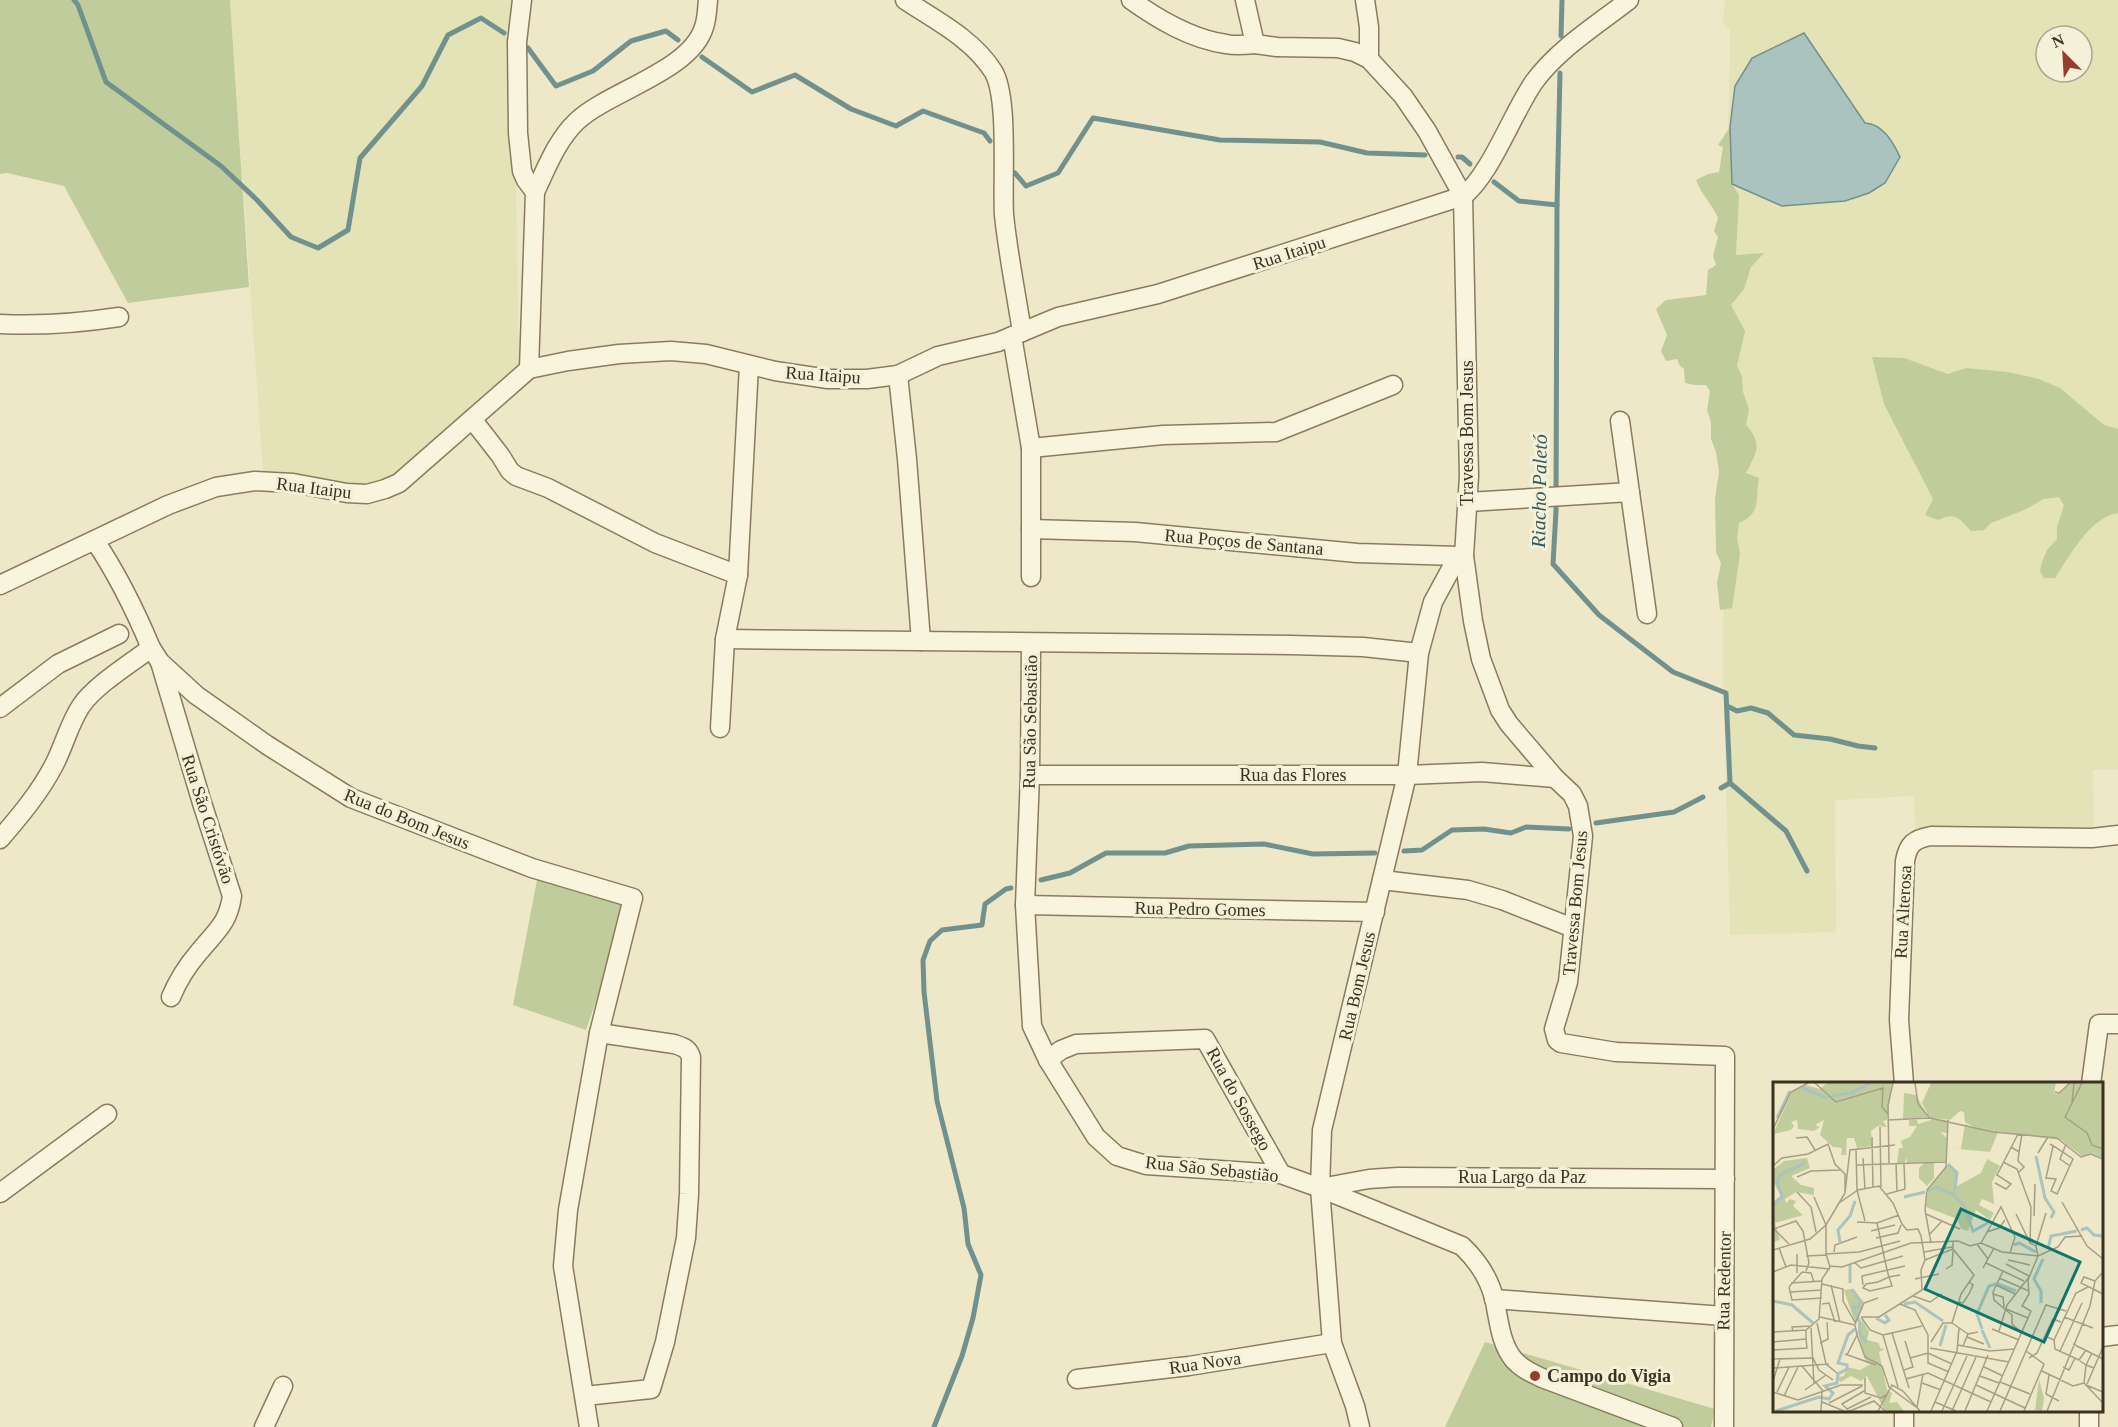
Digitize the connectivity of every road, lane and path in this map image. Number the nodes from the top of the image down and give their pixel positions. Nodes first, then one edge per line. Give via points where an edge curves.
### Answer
1 (522, 0) edge
2 (708, 0) edge
3 (905, 0) edge
4 (1131, 0) edge
5 (1245, 0) edge
6 (1365, 0) edge
7 (1629, 0) edge
8 (1255, 44) junction
9 (1369, 59) junction
10 (536, 192) junction
11 (1463, 196) junction
12 (119, 316) dead end
13 (0, 324) edge
14 (1017, 334) junction
15 (748, 365) junction
16 (530, 369) junction
17 (898, 375) junction
18 (1393, 385) dead end
19 (472, 419) junction
20 (1620, 421) dead end
21 (1031, 448) junction
22 (1630, 492) junction
23 (1468, 502) junction
24 (1031, 529) junction
25 (95, 541) junction
26 (1461, 556) junction
27 (738, 575) junction
28 (1030, 578) dead end
29 (0, 585) edge
30 (1647, 614) dead end
31 (119, 634) dead end
32 (725, 639) junction
33 (921, 641) junction
34 (1031, 643) junction
35 (1419, 653) junction
36 (156, 655) junction
37 (0, 708) edge
38 (720, 728) dead end
39 (1030, 775) junction
40 (1407, 776) junction
41 (1555, 778) junction
42 (2118, 836) edge
43 (0, 839) edge
44 (1382, 880) junction
45 (1025, 905) junction
46 (1375, 912) junction
47 (1573, 928) junction
48 (171, 997) dead end
49 (2118, 1024) edge
50 (599, 1033) junction
51 (1725, 1056) joint
52 (1048, 1060) junction
53 (1904, 1082) edge
54 (2091, 1082) edge
55 (107, 1114) dead end
56 (1281, 1174) junction
57 (1725, 1179) junction
58 (1320, 1188) junction
59 (0, 1193) edge
60 (1494, 1299) junction
61 (1724, 1316) junction
62 (2118, 1335) edge
63 (2103, 1337) edge
64 (1332, 1343) junction
65 (1077, 1379) dead end
66 (283, 1386) dead end
67 (585, 1396) junction
68 (264, 1427) edge
69 (589, 1427) edge
70 (1360, 1427) edge
71 (1673, 1427) edge
72 (1724, 1427) edge

1 - 10 street via 517,42 518,133 522,171
2 - 10 street via 705,26 698,40 659,73 577,121 565,133
3 - 14 street via 969,44 995,73 1003,107 1005,216
4 - 8 street via 1155,17 1208,40 1228,45
5 - 8 street
6 - 9 street
7 - 11 street via 1545,69 1488,164
8 - 9 street via 1338,48
9 - 11 street via 1403,96
10 - 16 street
11 - 14 street, Rua Itaipu via 1158,294 1076,312
11 - 23 street, Travessa Bom Jesus
12 - 13 street via 94,321
14 - 17 street, Rua Itaipu via 920,363
14 - 21 street
15 - 16 street, Rua Itaipu via 706,354 671,351 598,357
15 - 17 street, Rua Itaipu via 828,379
15 - 27 street
16 - 19 street, Rua Itaipu
17 - 33 street
18 - 21 street via 1276,432 1163,435
19 - 25 street, Rua Itaipu via 399,483 385,489 367,494 347,493 255,481 216,487 168,505
19 - 27 street via 516,476 655,543
20 - 22 street
21 - 24 street
22 - 23 street
22 - 30 street
23 - 26 street, Travessa Bom Jesus
24 - 26 street, Rua Poços de Santana via 1135,532 1357,553
24 - 28 street
25 - 29 street, Rua Itaipu
25 - 36 street, Rua São Cristóvão via 129,597
26 - 35 street, Rua Bom Jesus via 1433,602
26 - 41 street, Travessa Bom Jesus via 1481,659 1495,699 1509,724
27 - 32 street
31 - 37 street via 58,664
32 - 33 street
32 - 38 street
33 - 34 street
34 - 35 street via 1315,646
34 - 39 street, Rua São Sebastião
35 - 40 street, Rua Bom Jesus
36 - 43 street via 90,695 41,787
36 - 48 street, Rua São Cristóvão via 232,896 226,921 186,968
36 - 50 street, Rua do Bom Jesus via 196,695 351,798 532,868 633,898
39 - 40 street, Rua das Flores
39 - 45 street, Rua São Sebastião
40 - 41 street, Rua das Flores via 1482,772
40 - 44 street, Rua Bom Jesus
41 - 47 street, Travessa Bom Jesus via 1572,794 1581,820
42 - 53 street, Rua Alterosa via 1931,836 1912,842 1905,861 1899,1008
44 - 46 street, Rua Bom Jesus
44 - 47 street via 1468,890
45 - 46 street, Rua Pedro Gomes
45 - 52 street, Rua São Sebastião via 1032,1026
46 - 58 street, Rua Bom Jesus via 1323,1130
47 - 51 street, Travessa Bom Jesus via 1568,982 1554,1029 1557,1040 1616,1052
49 - 54 street via 2099,1024
50 - 67 street via 568,1210 563,1266
50 - 67 street via 674,1044 689,1051 688,1218 679,1279 651,1389
51 - 57 street, Rua Redentor
52 - 56 street, Rua São Sebastião via 1096,1137 1117,1156 1146,1165
52 - 56 street, Rua do Sossego via 1076,1044 1205,1039
55 - 59 street
56 - 58 street, Rua São Sebastião
57 - 58 street, Rua Largo da Paz via 1398,1177
57 - 61 street, Rua Redentor
58 - 60 street, Rua São Sebastião via 1462,1246 1483,1270
58 - 64 street, Rua Bom Jesus
60 - 61 street
60 - 71 street, Rua São Sebastião via 1505,1346 1523,1369
61 - 72 street, Rua Redentor
62 - 63 street
64 - 65 street, Rua Nova
64 - 70 street, Rua Bom Jesus
66 - 68 street
67 - 69 street

